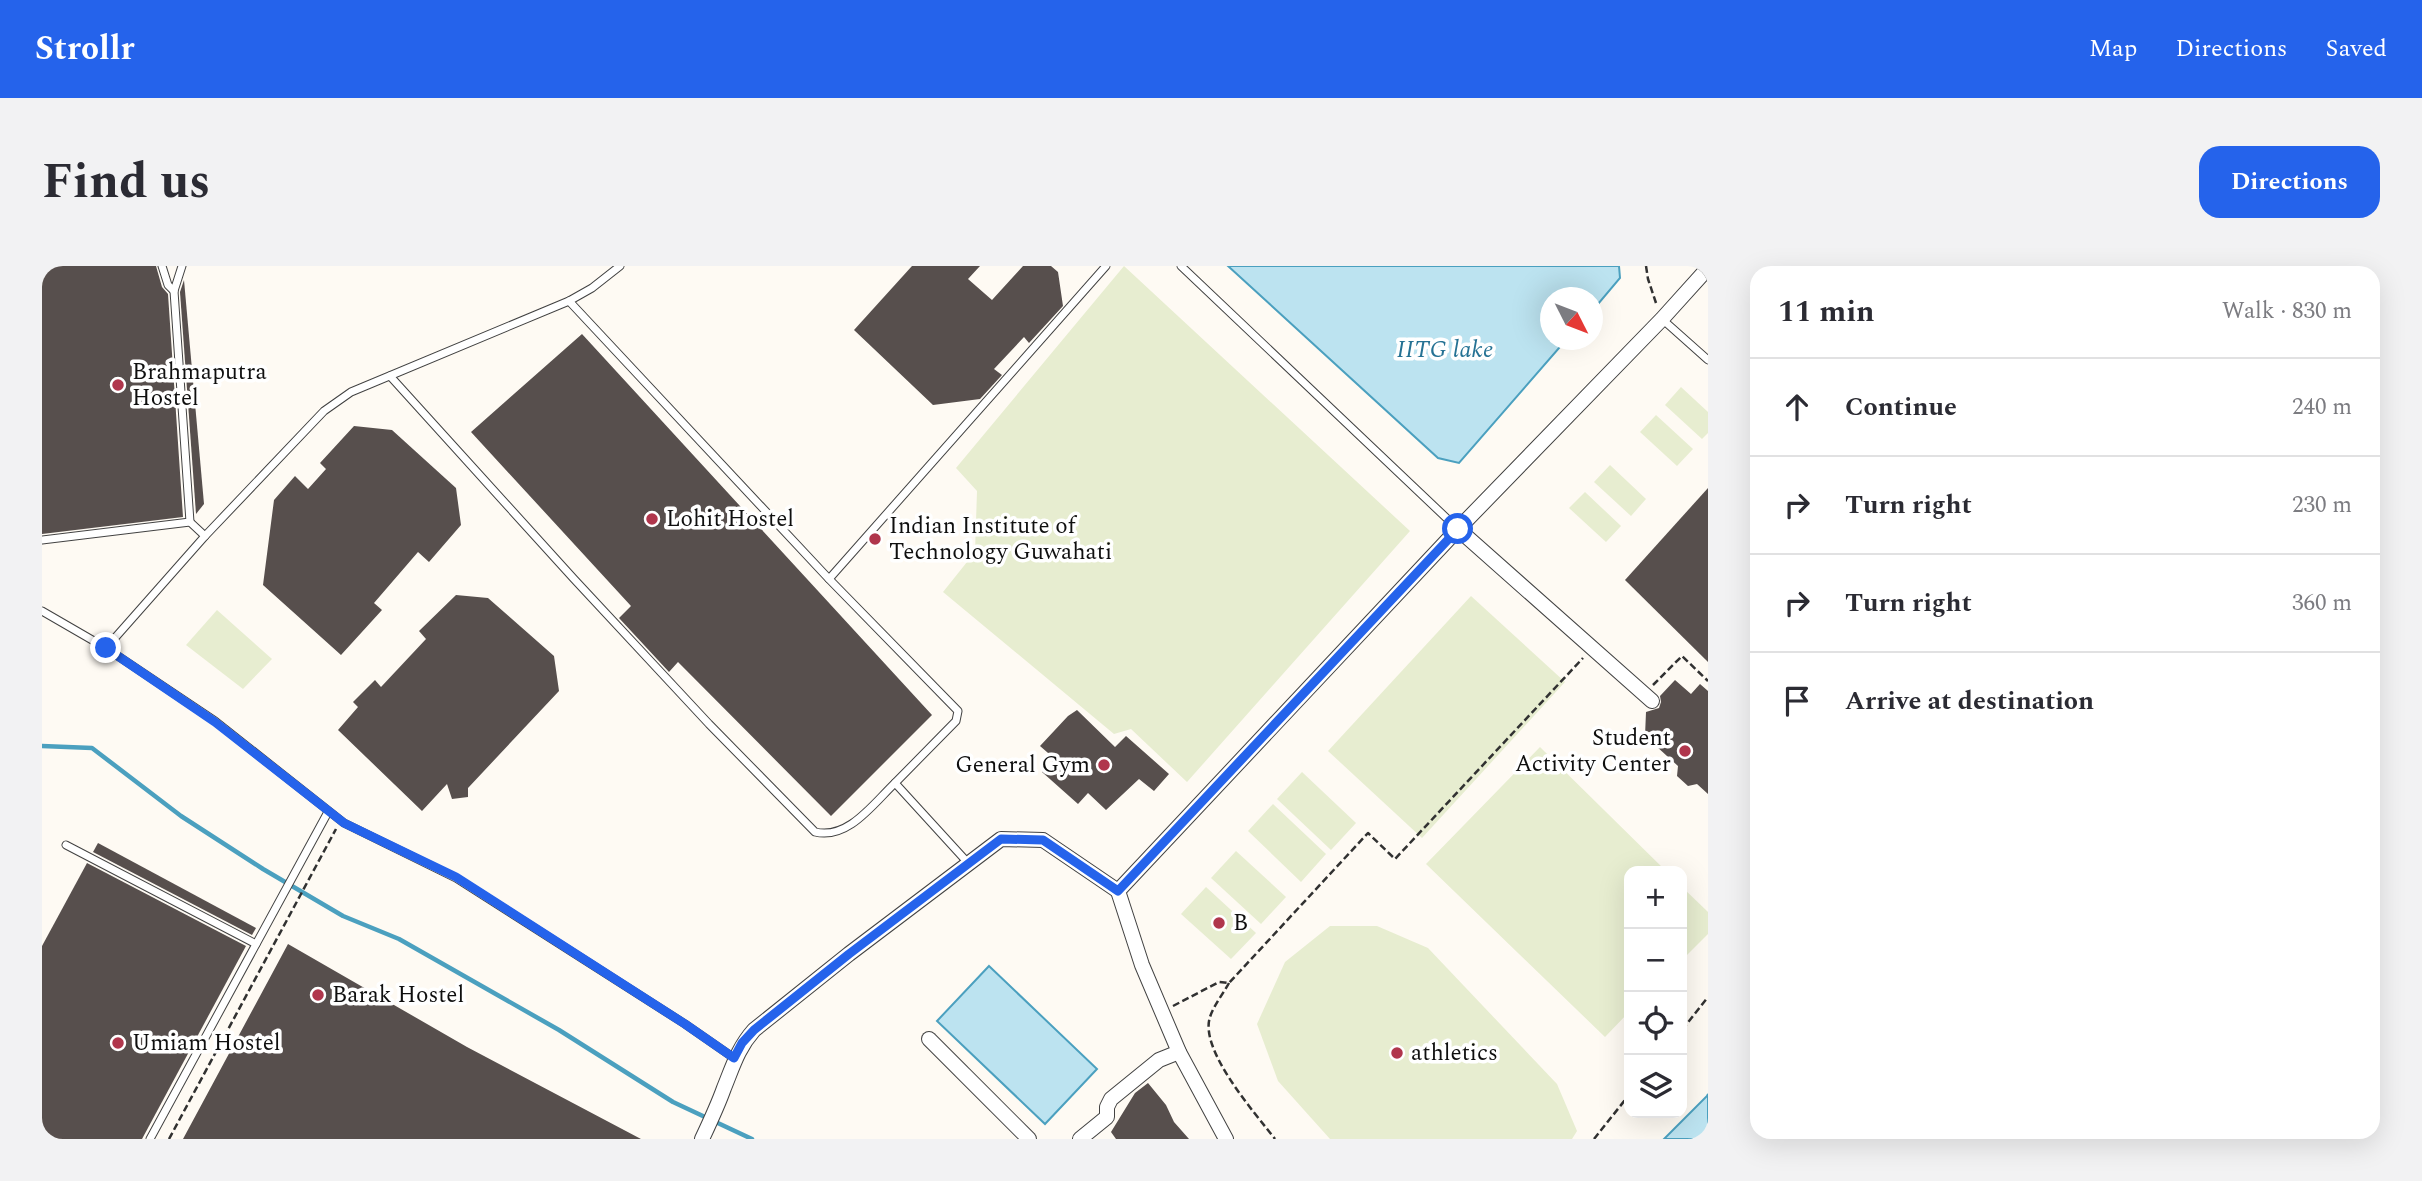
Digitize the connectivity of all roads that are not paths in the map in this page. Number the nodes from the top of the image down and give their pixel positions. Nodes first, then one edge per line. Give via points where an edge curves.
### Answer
1 (162, 266) edge
2 (182, 266) edge
3 (620, 266) edge
4 (1106, 266) edge
5 (1181, 266) edge
6 (1708, 268) edge
7 (611, 270) edge
8 (174, 291) junction
9 (569, 301) junction
10 (1662, 318) junction
11 (1708, 360) edge
12 (390, 376) junction
13 (190, 522) junction
14 (1458, 529) junction
15 (205, 536) junction
16 (42, 540) edge
17 (829, 579) junction
18 (42, 611) edge
19 (106, 648) junction
20 (1648, 698) road end
21 (895, 783) junction
22 (328, 812) junction
23 (65, 845) dead end
24 (970, 864) junction
25 (1118, 891) junction
26 (256, 944) junction
27 (929, 1039) dead end
28 (1179, 1052) junction
29 (734, 1058) junction
30 (150, 1139) edge
31 (702, 1139) edge
32 (1030, 1139) edge
33 (1080, 1139) edge
34 (1226, 1139) edge

1 - 8 lane
2 - 8 lane
3 - 7 lane
4 - 17 lane
5 - 14 lane
6 - 10 street
7 - 9 lane
8 - 13 lane
9 - 12 lane
9 - 17 lane
10 - 11 lane
10 - 14 street
12 - 15 lane via 324,411
12 - 21 lane via 682,695 815,832 827,835 848,827
13 - 15 lane
13 - 16 lane
14 - 20 street
14 - 25 street
15 - 19 lane
17 - 21 lane via 958,711 956,720
18 - 19 lane
19 - 22 lane via 215,722
21 - 24 lane
22 - 26 lane
22 - 29 lane via 456,877
23 - 26 lane
24 - 25 street via 1001,839 1043,840
24 - 29 street via 754,1030
25 - 28 street via 1142,965
26 - 30 lane
27 - 32 street
28 - 33 street via 1158,1060 1111,1099 1107,1117
28 - 34 street
29 - 31 street

